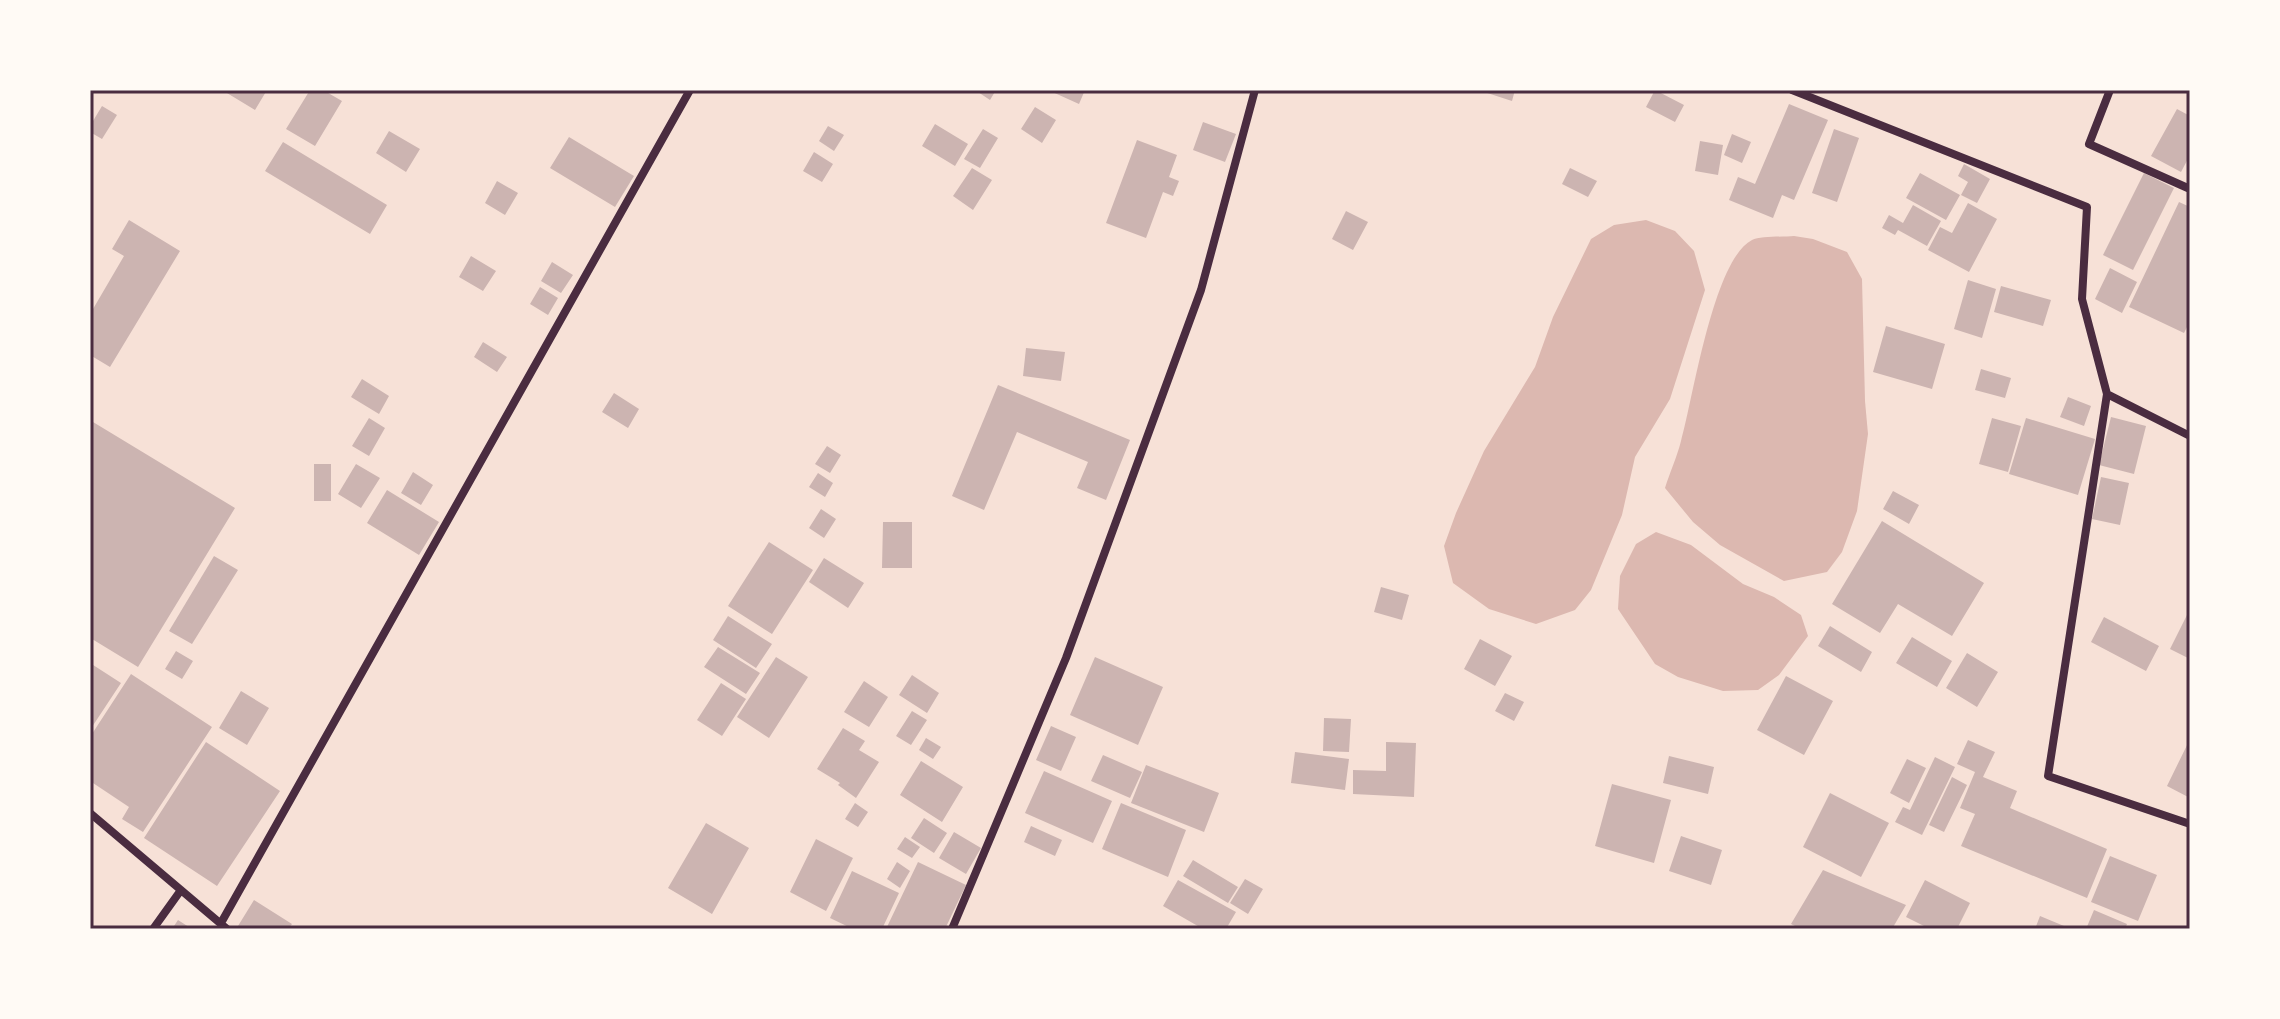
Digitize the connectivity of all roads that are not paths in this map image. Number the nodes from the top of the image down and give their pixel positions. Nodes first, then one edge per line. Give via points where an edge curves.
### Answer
1 (690, 90) edge
2 (1255, 90) edge
3 (1792, 90) edge
4 (2110, 90) edge
5 (2190, 189) edge
6 (2107, 394) junction
7 (2190, 436) edge
8 (90, 813) edge
9 (2190, 824) edge
10 (181, 890) junction
11 (224, 926) edge
12 (153, 929) edge
13 (952, 929) edge

1 - 11 street via 349,693
2 - 13 street via 1201,290 1066,658
3 - 6 street via 2087,207 2082,299
4 - 5 street via 2089,144
6 - 7 street
6 - 9 street via 2048,776
8 - 10 street
10 - 11 street
10 - 12 street

